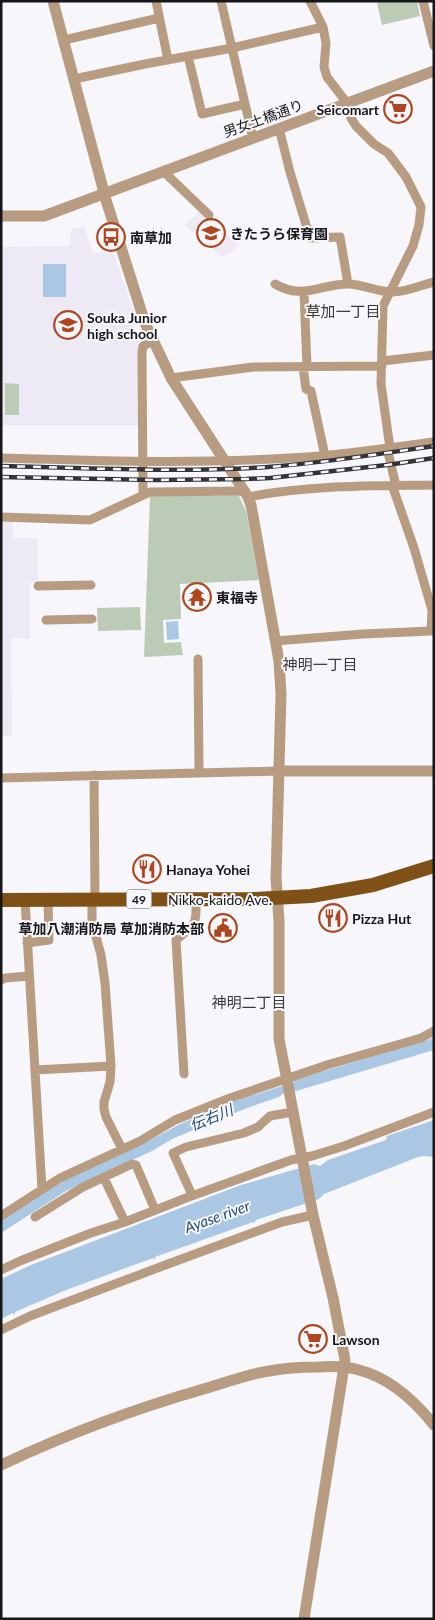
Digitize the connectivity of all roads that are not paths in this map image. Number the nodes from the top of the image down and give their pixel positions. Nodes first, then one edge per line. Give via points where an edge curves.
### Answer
1 (53, 1) edge
2 (156, 1) edge
3 (221, 1) edge
4 (310, 1) edge
5 (423, 1) edge
6 (159, 18) junction
7 (323, 27) junction
8 (64, 40) junction
9 (434, 46) edge
10 (232, 48) junction
11 (188, 56) junction
12 (168, 60) junction
13 (434, 71) edge
14 (74, 79) junction
15 (347, 103) junction
16 (245, 104) junction
17 (279, 128) junction
18 (253, 138) junction
19 (163, 171) junction
20 (104, 193) junction
21 (209, 215) dead end
22 (1, 216) edge
23 (434, 282) edge
24 (274, 284) dead end
25 (348, 284) junction
26 (304, 292) junction
27 (391, 292) junction
28 (153, 341) junction
29 (434, 355) edge
30 (382, 363) junction
31 (305, 366) junction
32 (171, 378) junction
33 (434, 442) edge
34 (389, 448) junction
35 (325, 456) junction
36 (1, 458) edge
37 (224, 461) junction
38 (144, 462) junction
39 (394, 485) junction
40 (434, 485) edge
41 (246, 494) junction
42 (143, 495) junction
43 (1, 517) edge
44 (91, 585) dead end
45 (38, 586) dead end
46 (92, 619) dead end
47 (46, 620) dead end
48 (275, 641) junction
49 (198, 659) dead end
50 (278, 771) junction
51 (434, 771) edge
52 (199, 772) junction
53 (94, 775) junction
54 (1, 778) edge
55 (434, 866) edge
56 (278, 898) junction
57 (93, 899) junction
58 (196, 899) junction
59 (1, 900) edge
60 (25, 900) junction
61 (48, 900) junction
62 (27, 943) junction
63 (29, 976) junction
64 (1, 980) edge
65 (434, 1031) edge
66 (111, 1066) junction
67 (34, 1070) junction
68 (184, 1074) dead end
69 (287, 1079) junction
70 (293, 1112) junction
71 (434, 1112) edge
72 (125, 1148) junction
73 (302, 1161) junction
74 (132, 1163) junction
75 (104, 1178) junction
76 (42, 1189) junction
77 (192, 1196) junction
78 (155, 1210) junction
79 (312, 1211) junction
80 (1, 1216) edge
81 (35, 1217) dead end
82 (125, 1222) junction
83 (1, 1270) edge
84 (1, 1330) edge
85 (345, 1367) junction
86 (434, 1425) edge
87 (1, 1465) edge
88 (304, 1619) edge

1 - 8 street
2 - 6 street
3 - 10 street
4 - 7 street
5 - 9 street
6 - 8 street
6 - 12 street
7 - 10 street
7 - 15 street via 327,77
8 - 14 street
10 - 11 street
10 - 16 street
11 - 12 street
11 - 16 street via 202,114
12 - 14 street
13 - 15 street, 男女土橋通り
14 - 20 street
15 - 17 street, 男女土橋通り
15 - 27 street via 356,126 388,153 406,177 421,207 413,246
16 - 18 street
17 - 18 street, 男女土橋通り
17 - 25 street via 310,238 340,237
18 - 19 street, 男女土橋通り
19 - 20 street, 男女土橋通り
19 - 21 street
20 - 22 street, 男女土橋通り via 44,216
20 - 28 street
23 - 27 street
24 - 26 street via 284,290
25 - 26 street
25 - 27 street
26 - 31 street
27 - 30 street via 383,306
28 - 32 street
28 - 38 street via 143,346 142,353
29 - 30 street
30 - 31 street
30 - 34 street via 381,384
31 - 32 street via 253,367
31 - 35 street via 306,389 311,391
32 - 37 street
33 - 34 street
34 - 35 street
34 - 39 street
35 - 37 street
36 - 38 street
37 - 38 street
37 - 41 street
38 - 42 street
39 - 40 street
39 - 41 street
39 - 48 street via 432,610 431,631
41 - 42 street via 150,492
41 - 48 street via 254,516
42 - 43 street via 90,520
44 - 45 street
46 - 47 street
48 - 50 street via 281,694
49 - 52 street
50 - 51 street
50 - 52 street
50 - 56 street
52 - 53 street
53 - 54 street
53 - 57 street
55 - 56 main road, Nikko-kaido Ave. / 49 via 349,890
56 - 58 main road, Nikko-kaido Ave. / 49
56 - 69 street via 279,1039
57 - 58 main road, Nikko-kaido Ave. / 49
57 - 61 main road, Nikko-kaido Ave. / 49
57 - 66 street via 92,922 105,983
58 - 68 street via 197,918 176,940
59 - 60 main road, Nikko-kaido Ave. / 49
60 - 61 main road, Nikko-kaido Ave. / 49
60 - 62 street
61 - 62 street via 50,940
62 - 63 street
63 - 64 street
63 - 67 street
65 - 69 street via 421,1038 339,1060
66 - 67 street
66 - 72 street via 104,1109
67 - 76 street
69 - 70 street
69 - 72 street via 183,1117
70 - 73 street
70 - 77 street via 270,1116 258,1127 244,1133 173,1152
71 - 73 street
72 - 74 street
72 - 76 street
73 - 77 street via 291,1160
73 - 79 street
74 - 75 street
74 - 78 street via 136,1165
75 - 81 street
75 - 82 street
76 - 80 street
77 - 78 street
78 - 82 street
79 - 84 street via 30,1316
79 - 85 street via 335,1305
82 - 83 street
85 - 86 street via 372,1374 396,1386
85 - 87 street via 266,1371 227,1382 143,1407
85 - 88 street

